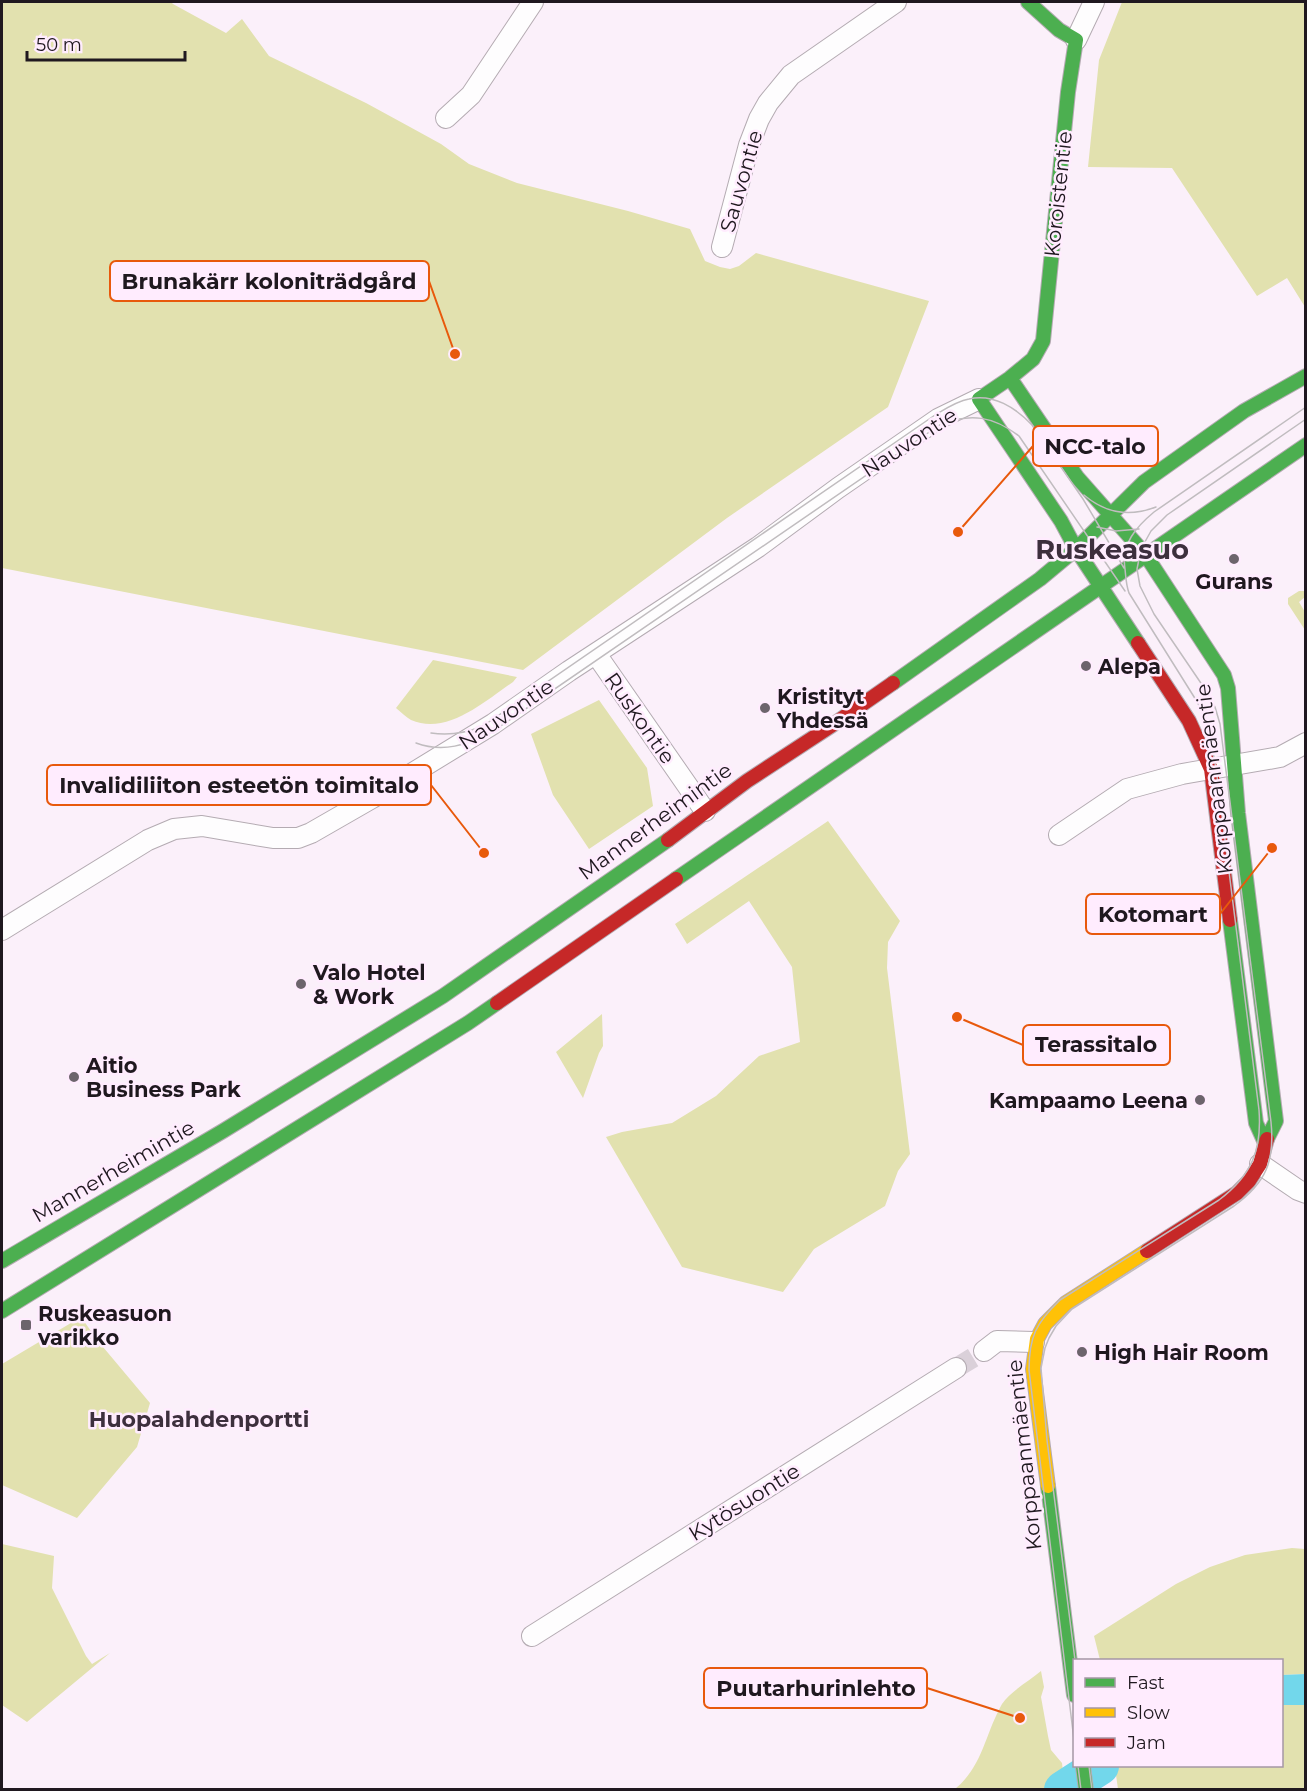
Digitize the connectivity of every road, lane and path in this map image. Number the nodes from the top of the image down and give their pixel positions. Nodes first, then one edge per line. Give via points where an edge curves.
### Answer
1 (533, 2) edge
2 (896, 2) edge
3 (1028, 2) edge
4 (1094, 2) edge
5 (1076, 40) junction
6 (447, 118) dead end
7 (722, 247) dead end
8 (1305, 376) edge
9 (1010, 378) junction
10 (980, 399) junction
11 (1305, 445) edge
12 (1109, 515) junction
13 (1076, 549) junction
14 (1145, 554) junction
15 (1101, 587) junction
16 (596, 654) junction
17 (1305, 743) edge
18 (1234, 766) junction
19 (1211, 769) junction
20 (705, 811) junction
21 (1059, 835) dead end
22 (2, 930) edge
23 (1265, 1143) junction
24 (1260, 1164) junction
25 (1305, 1193) edge
26 (2, 1261) edge
27 (2, 1311) edge
28 (1034, 1342) junction
29 (984, 1351) tunnel mouth
30 (956, 1368) tunnel mouth
31 (532, 1636) dead end
32 (1073, 1687) edge
33 (1083, 1767) edge
34 (1086, 1790) edge

1 - 6 street via 471,95
2 - 7 street, Sauvontie via 791,75 768,103 748,145
3 - 5 main road
4 - 5 street, Koroistentie
5 - 9 main road, Koroistentie via 1043,341 1033,359
8 - 12 main road, Mannerheimintie via 1244,411 1163,468
9 - 10 main road, Koroistentie
9 - 12 main road via 1077,477
10 - 13 main road
10 - 16 street, Nauvontie via 938,419 758,547
11 - 14 main road
12 - 13 main road, Mannerheimintie
12 - 14 main road, Korppaanmäentie
13 - 15 main road, Korppaanmäentie
13 - 20 main road, Mannerheimintie via 1030,586
14 - 15 main road
14 - 18 main road, Korppaanmäentie via 1224,675
15 - 19 main road, Korppaanmäentie via 1189,721
15 - 27 main road via 468,1023
16 - 20 street, Ruskontie
16 - 22 street, Nauvontie via 459,746 311,833 298,838 273,838 202,826 174,829 148,840
17 - 18 street via 1280,757
18 - 19 street
18 - 23 main road, Korppaanmäentie via 1276,1121
19 - 21 street via 1127,789
19 - 23 main road, Korppaanmäentie via 1256,1123
20 - 26 main road, Mannerheimintie via 443,996
23 - 24 main road, Korppaanmäentie
24 - 25 street
24 - 28 main road, Korppaanmäentie via 1249,1182 1231,1198 1057,1311
28 - 29 street via 997,1341
28 - 32 main road, Korppaanmäentie via 1035,1382
30 - 31 street, Kytösuontie
33 - 34 main road

